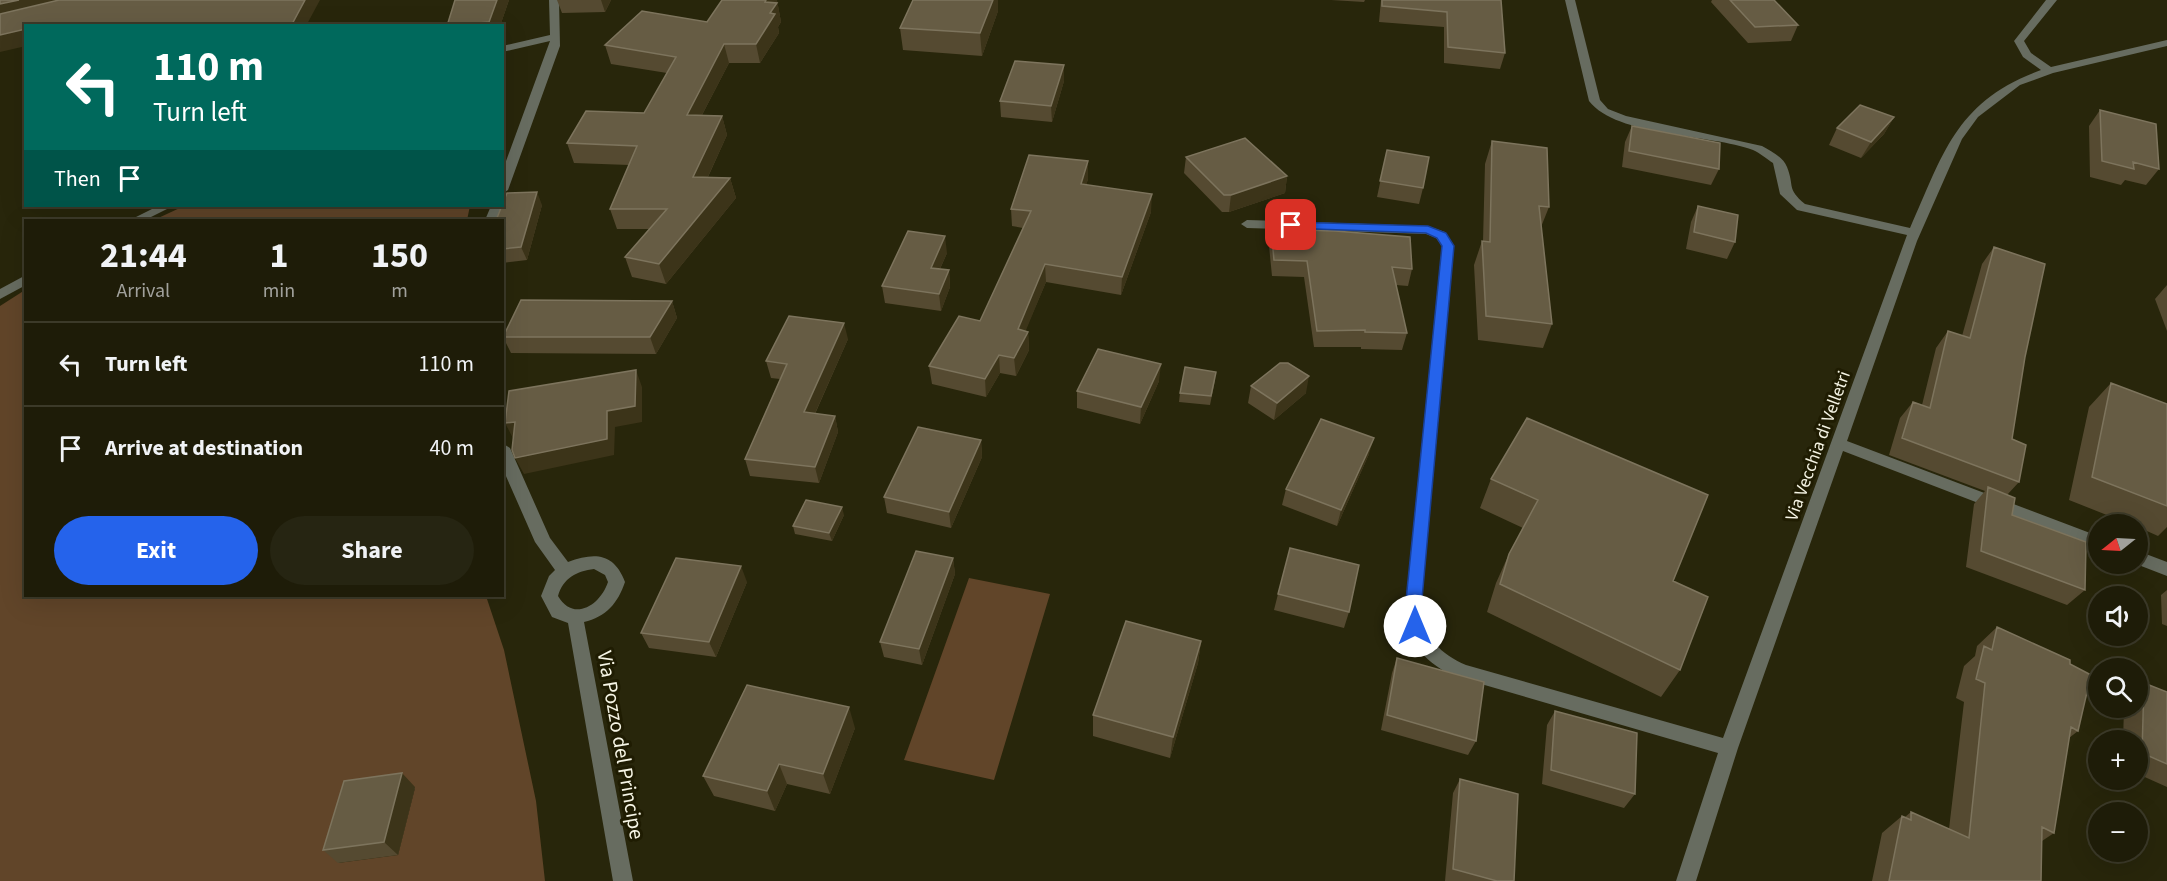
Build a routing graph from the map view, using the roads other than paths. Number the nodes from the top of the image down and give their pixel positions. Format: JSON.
{"nodes":[{"id":1,"x":554,"y":0,"type":"edge"},
{"id":2,"x":1570,"y":0,"type":"edge"},
{"id":3,"x":2052,"y":0,"type":"edge"},
{"id":4,"x":556,"y":37,"type":"junction"},
{"id":5,"x":2167,"y":43,"type":"edge"},
{"id":6,"x":504,"y":49,"type":"edge"},
{"id":7,"x":2049,"y":71,"type":"junction"},
{"id":8,"x":504,"y":185,"type":"edge"},
{"id":9,"x":165,"y":207,"type":"edge"},
{"id":10,"x":138,"y":219,"type":"edge"},
{"id":11,"x":1247,"y":224,"type":"dead end"},
{"id":12,"x":1915,"y":233,"type":"junction"},
{"id":13,"x":24,"y":280,"type":"edge"},
{"id":14,"x":0,"y":295,"type":"edge"},
{"id":15,"x":1840,"y":444,"type":"junction"},
{"id":16,"x":504,"y":453,"type":"edge"},
{"id":17,"x":2088,"y":539,"type":"edge"},
{"id":18,"x":2148,"y":562,"type":"edge"},
{"id":19,"x":2167,"y":569,"type":"edge"},
{"id":20,"x":566,"y":571,"type":"junction"},
{"id":21,"x":575,"y":616,"type":"junction"},
{"id":22,"x":1729,"y":748,"type":"junction"},
{"id":23,"x":623,"y":881,"type":"edge"},
{"id":24,"x":1686,"y":881,"type":"edge"}],
"edges":[{"from":1,"to":4,"type":"street"},
{"from":2,"to":12,"type":"street"},
{"from":3,"to":7,"type":"street"},
{"from":4,"to":6,"type":"street"},
{"from":4,"to":8,"type":"street"},
{"from":5,"to":7,"type":"street","name":"Via Vecchia di Velletri"},
{"from":7,"to":12,"type":"street","name":"Via Vecchia di Velletri"},
{"from":9,"to":10,"type":"street"},
{"from":11,"to":22,"type":"street"},
{"from":12,"to":15,"type":"street","name":"Via Vecchia di Velletri"},
{"from":13,"to":14,"type":"street"},
{"from":15,"to":17,"type":"street"},
{"from":15,"to":22,"type":"street","name":"Via Vecchia di Velletri"},
{"from":16,"to":20,"type":"street"},
{"from":18,"to":19,"type":"street"},
{"from":20,"to":21,"type":"street"},
{"from":20,"to":21,"type":"street"},
{"from":21,"to":23,"type":"street","name":"Via Pozzo del Principe"},
{"from":22,"to":24,"type":"street","name":"Via Vecchia di Velletri"}]}
